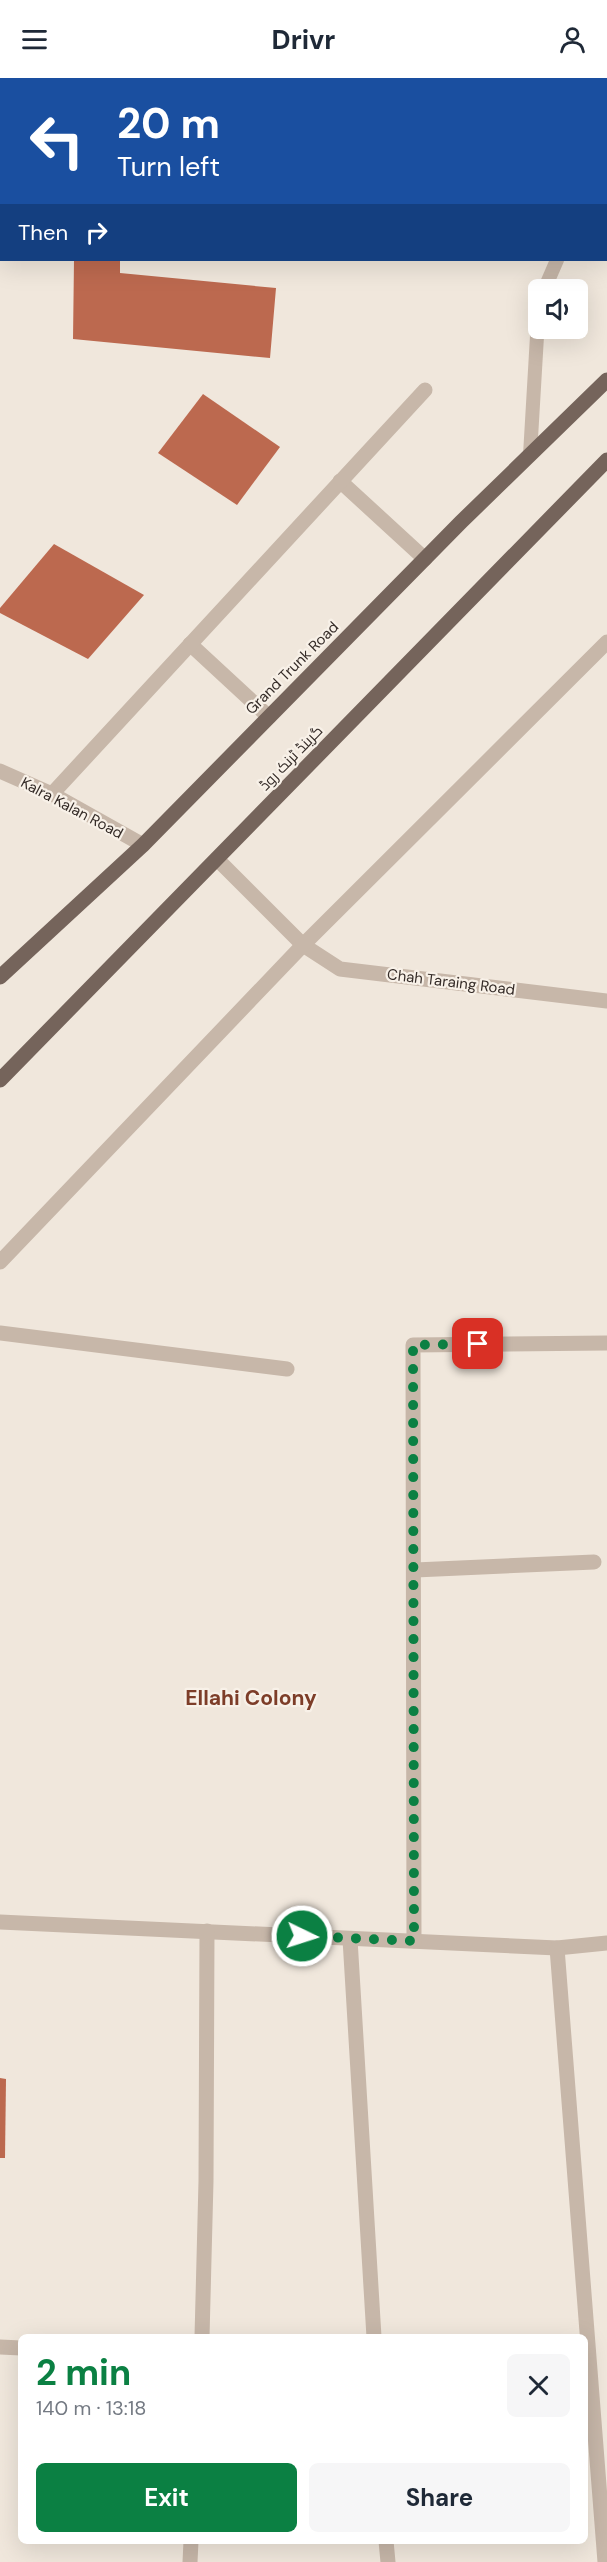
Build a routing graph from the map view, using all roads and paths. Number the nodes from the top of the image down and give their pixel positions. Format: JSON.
{"nodes":[{"id":1,"x":557,"y":261,"type":"edge"},
{"id":2,"x":549,"y":279,"type":"edge"},
{"id":3,"x":537,"y":339,"type":"edge"},
{"id":4,"x":607,"y":380,"type":"edge"},
{"id":5,"x":425,"y":390,"type":"dead end"},
{"id":6,"x":530,"y":455,"type":"junction"},
{"id":7,"x":607,"y":460,"type":"edge"},
{"id":8,"x":340,"y":481,"type":"junction"},
{"id":9,"x":424,"y":559,"type":"junction"},
{"id":10,"x":607,"y":642,"type":"edge"},
{"id":11,"x":190,"y":644,"type":"junction"},
{"id":12,"x":269,"y":717,"type":"junction"},
{"id":13,"x":0,"y":771,"type":"edge"},
{"id":14,"x":52,"y":794,"type":"junction"},
{"id":15,"x":143,"y":846,"type":"junction"},
{"id":16,"x":217,"y":859,"type":"junction"},
{"id":17,"x":303,"y":945,"type":"junction"},
{"id":18,"x":0,"y":977,"type":"edge"},
{"id":19,"x":607,"y":1000,"type":"edge"},
{"id":20,"x":0,"y":1080,"type":"edge"},
{"id":21,"x":0,"y":1262,"type":"edge"},
{"id":22,"x":0,"y":1334,"type":"edge"},
{"id":23,"x":607,"y":1343,"type":"edge"},
{"id":24,"x":287,"y":1369,"type":"dead end"},
{"id":25,"x":594,"y":1562,"type":"dead end"},
{"id":26,"x":415,"y":1570,"type":"junction"},
{"id":27,"x":0,"y":1922,"type":"edge"},
{"id":28,"x":207,"y":1931,"type":"junction"},
{"id":29,"x":350,"y":1939,"type":"junction"},
{"id":30,"x":414,"y":1941,"type":"junction"},
{"id":31,"x":607,"y":1943,"type":"edge"},
{"id":32,"x":557,"y":1948,"type":"junction"},
{"id":33,"x":202,"y":2334,"type":"edge"},
{"id":34,"x":374,"y":2334,"type":"edge"},
{"id":35,"x":587,"y":2334,"type":"edge"},
{"id":36,"x":588,"y":2345,"type":"edge"},
{"id":37,"x":0,"y":2347,"type":"edge"},
{"id":38,"x":18,"y":2348,"type":"edge"},
{"id":39,"x":191,"y":2544,"type":"edge"},
{"id":40,"x":386,"y":2544,"type":"edge"},
{"id":41,"x":189,"y":2562,"type":"edge"},
{"id":42,"x":388,"y":2562,"type":"edge"},
{"id":43,"x":605,"y":2562,"type":"edge"}],
"edges":[{"from":1,"to":2,"type":"lane"},
{"from":3,"to":6,"type":"lane"},
{"from":4,"to":6,"type":"main road","name":"Grand Trunk Road"},
{"from":5,"to":8,"type":"street"},
{"from":6,"to":9,"type":"main road","name":"Grand Trunk Road"},
{"from":7,"to":16,"type":"main road","name":"گرینڈ ٹرنک روڈ"},
{"from":8,"to":9,"type":"street"},
{"from":8,"to":11,"type":"street"},
{"from":9,"to":12,"type":"main road","name":"Grand Trunk Road"},
{"from":10,"to":17,"type":"street"},
{"from":11,"to":12,"type":"street"},
{"from":11,"to":14,"type":"street"},
{"from":12,"to":15,"type":"main road","name":"Grand Trunk Road"},
{"from":13,"to":14,"type":"street","name":"Kalra Kalan Road"},
{"from":14,"to":15,"type":"street","name":"Kalra Kalan Road"},
{"from":15,"to":18,"type":"main road","name":"Grand Trunk Road"},
{"from":16,"to":17,"type":"street","name":"Chah Taraing Road"},
{"from":16,"to":20,"type":"main road","name":"گرینڈ ٹرنک روڈ"},
{"from":17,"to":19,"type":"street","name":"Chah Taraing Road"},
{"from":17,"to":21,"type":"street"},
{"from":22,"to":24,"type":"street"},
{"from":23,"to":26,"type":"street"},
{"from":25,"to":26,"type":"street"},
{"from":26,"to":30,"type":"street"},
{"from":27,"to":28,"type":"street"},
{"from":28,"to":29,"type":"street"},
{"from":28,"to":33,"type":"street"},
{"from":29,"to":30,"type":"street"},
{"from":29,"to":34,"type":"street"},
{"from":30,"to":32,"type":"street"},
{"from":31,"to":32,"type":"street"},
{"from":32,"to":35,"type":"street"},
{"from":36,"to":43,"type":"street"},
{"from":37,"to":38,"type":"street"},
{"from":39,"to":41,"type":"street"},
{"from":40,"to":42,"type":"street"}]}
